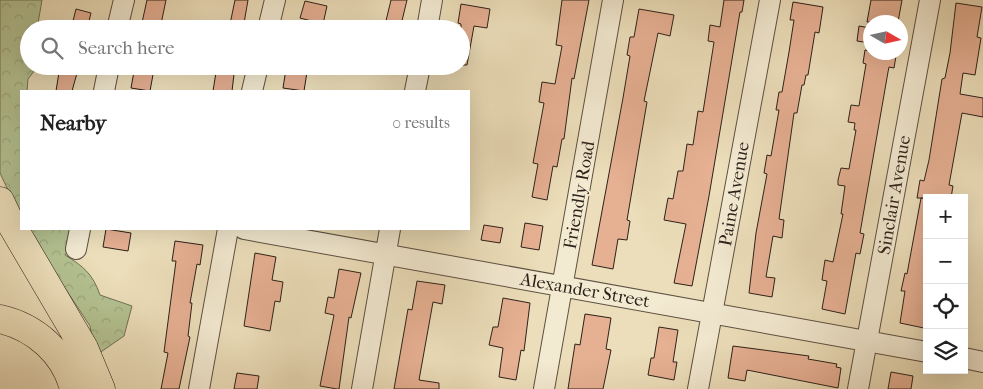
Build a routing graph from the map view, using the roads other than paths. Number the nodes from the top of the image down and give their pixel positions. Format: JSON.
{"nodes":[{"id":1,"x":124,"y":0,"type":"edge"},
{"id":2,"x":275,"y":0,"type":"edge"},
{"id":3,"x":432,"y":0,"type":"edge"},
{"id":4,"x":613,"y":0,"type":"edge"},
{"id":5,"x":770,"y":0,"type":"edge"},
{"id":6,"x":930,"y":0,"type":"edge"},
{"id":7,"x":119,"y":20,"type":"edge"},
{"id":8,"x":270,"y":20,"type":"edge"},
{"id":9,"x":429,"y":20,"type":"edge"},
{"id":10,"x":107,"y":75,"type":"edge"},
{"id":11,"x":256,"y":75,"type":"edge"},
{"id":12,"x":418,"y":75,"type":"edge"},
{"id":13,"x":104,"y":90,"type":"edge"},
{"id":14,"x":252,"y":90,"type":"edge"},
{"id":15,"x":415,"y":90,"type":"edge"},
{"id":16,"x":5,"y":211,"type":"edge"},
{"id":17,"x":80,"y":230,"type":"edge"},
{"id":18,"x":228,"y":230,"type":"edge"},
{"id":19,"x":250,"y":230,"type":"edge"},
{"id":20,"x":390,"y":230,"type":"edge"},
{"id":21,"x":76,"y":249,"type":"dead end"},
{"id":22,"x":385,"y":254,"type":"junction"},
{"id":23,"x":563,"y":286,"type":"junction"},
{"id":24,"x":712,"y":313,"type":"junction"},
{"id":25,"x":0,"y":319,"type":"edge"},
{"id":26,"x":867,"y":341,"type":"junction"},
{"id":27,"x":923,"y":351,"type":"edge"},
{"id":28,"x":968,"y":359,"type":"edge"},
{"id":29,"x":983,"y":362,"type":"edge"},
{"id":30,"x":74,"y":389,"type":"edge"},
{"id":31,"x":101,"y":389,"type":"edge"},
{"id":32,"x":117,"y":389,"type":"edge"},
{"id":33,"x":199,"y":389,"type":"edge"},
{"id":34,"x":362,"y":389,"type":"edge"},
{"id":35,"x":544,"y":389,"type":"edge"},
{"id":36,"x":698,"y":389,"type":"edge"},
{"id":37,"x":858,"y":389,"type":"edge"}],
"edges":[{"from":1,"to":7,"type":"street"},
{"from":2,"to":8,"type":"street"},
{"from":3,"to":9,"type":"street"},
{"from":4,"to":23,"type":"street","name":"Friendly Road"},
{"from":5,"to":24,"type":"street","name":"Paine Avenue"},
{"from":6,"to":26,"type":"street","name":"Sinclair Avenue"},
{"from":10,"to":13,"type":"street"},
{"from":11,"to":14,"type":"street"},
{"from":12,"to":15,"type":"street"},
{"from":16,"to":31,"type":"highway"},
{"from":16,"to":32,"type":"highway"},
{"from":17,"to":21,"type":"street"},
{"from":18,"to":33,"type":"street"},
{"from":19,"to":22,"type":"street","name":"Alexander Street"},
{"from":20,"to":22,"type":"street"},
{"from":22,"to":23,"type":"street","name":"Alexander Street"},
{"from":22,"to":34,"type":"street"},
{"from":23,"to":24,"type":"street","name":"Alexander Street"},
{"from":23,"to":35,"type":"street","name":"Friendly Road"},
{"from":24,"to":26,"type":"street","name":"Alexander Street"},
{"from":24,"to":36,"type":"street","name":"Paine Avenue"},
{"from":25,"to":30,"type":"highway"},
{"from":26,"to":27,"type":"street","name":"Alexander Street"},
{"from":26,"to":37,"type":"street","name":"Sinclair Avenue"},
{"from":28,"to":29,"type":"street"}]}
